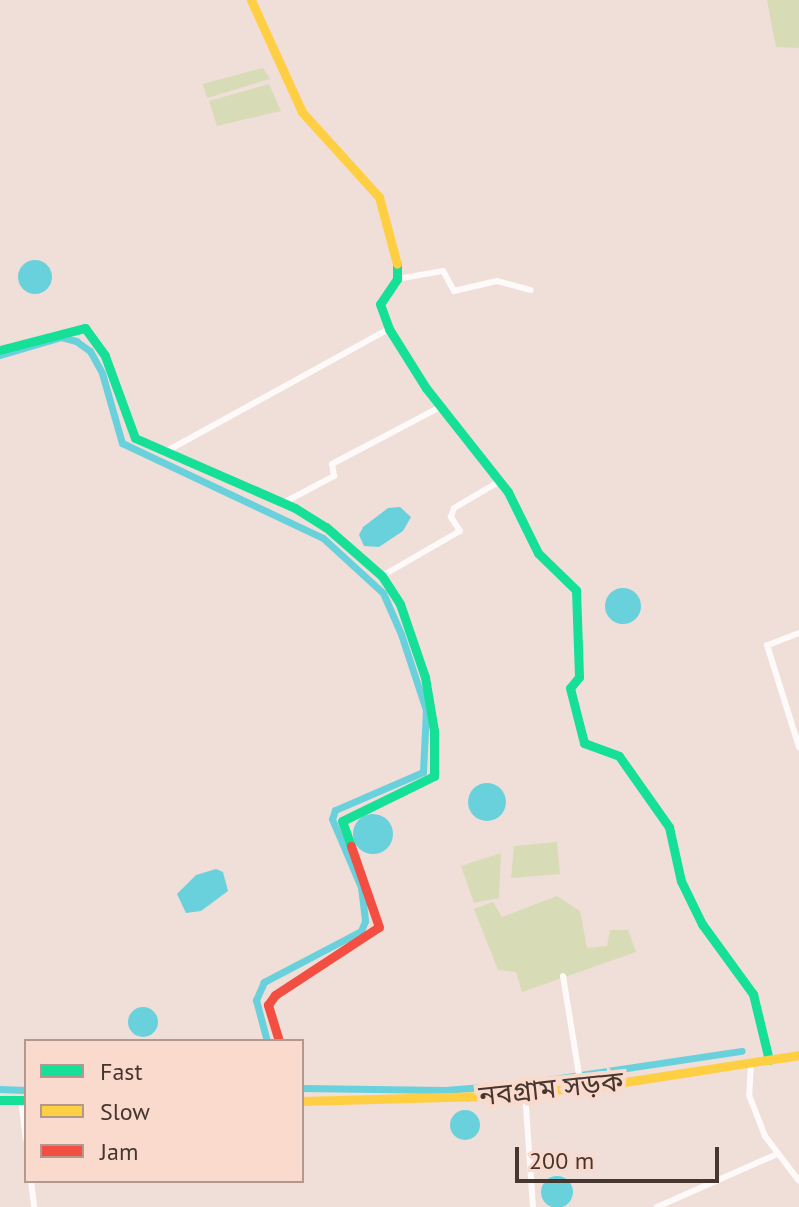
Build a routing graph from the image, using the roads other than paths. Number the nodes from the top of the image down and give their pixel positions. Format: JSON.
{"nodes":[{"id":1,"x":251,"y":0,"type":"edge"},
{"id":2,"x":397,"y":279,"type":"junction"},
{"id":3,"x":531,"y":290,"type":"dead end"},
{"id":4,"x":389,"y":329,"type":"junction"},
{"id":5,"x":0,"y":350,"type":"edge"},
{"id":6,"x":440,"y":407,"type":"junction"},
{"id":7,"x":165,"y":452,"type":"junction"},
{"id":8,"x":500,"y":481,"type":"junction"},
{"id":9,"x":283,"y":503,"type":"junction"},
{"id":10,"x":382,"y":576,"type":"junction"},
{"id":11,"x":799,"y":633,"type":"edge"},
{"id":12,"x":799,"y":747,"type":"edge"},
{"id":13,"x":563,"y":976,"type":"dead end"},
{"id":14,"x":278,"y":1039,"type":"edge"},
{"id":15,"x":799,"y":1055,"type":"edge"},
{"id":16,"x":769,"y":1060,"type":"junction"},
{"id":17,"x":751,"y":1062,"type":"junction"},
{"id":18,"x":581,"y":1084,"type":"junction"},
{"id":19,"x":525,"y":1093,"type":"junction"},
{"id":20,"x":0,"y":1100,"type":"edge"},
{"id":21,"x":24,"y":1100,"type":"edge"},
{"id":22,"x":304,"y":1101,"type":"edge"},
{"id":23,"x":777,"y":1154,"type":"junction"},
{"id":24,"x":799,"y":1181,"type":"edge"},
{"id":25,"x":31,"y":1183,"type":"edge"},
{"id":26,"x":34,"y":1207,"type":"edge"},
{"id":27,"x":533,"y":1207,"type":"edge"},
{"id":28,"x":657,"y":1207,"type":"edge"}],
"edges":[{"from":1,"to":2,"type":"street"},
{"from":2,"to":3,"type":"street"},
{"from":2,"to":4,"type":"street"},
{"from":4,"to":6,"type":"street"},
{"from":4,"to":7,"type":"street"},
{"from":5,"to":7,"type":"street"},
{"from":6,"to":8,"type":"street"},
{"from":6,"to":9,"type":"street"},
{"from":7,"to":9,"type":"street"},
{"from":8,"to":10,"type":"street"},
{"from":8,"to":16,"type":"street"},
{"from":9,"to":10,"type":"street"},
{"from":10,"to":14,"type":"street"},
{"from":11,"to":12,"type":"street"},
{"from":13,"to":18,"type":"street"},
{"from":15,"to":16,"type":"street","name":"নবগ্রাম সড়ক"},
{"from":16,"to":17,"type":"street","name":"নবগ্রাম সড়ক"},
{"from":17,"to":18,"type":"street","name":"নবগ্রাম সড়ক"},
{"from":17,"to":23,"type":"street"},
{"from":18,"to":19,"type":"street","name":"নবগ্রাম সড়ক"},
{"from":19,"to":22,"type":"street","name":"নবগ্রাম সড়ক"},
{"from":19,"to":27,"type":"street"},
{"from":20,"to":21,"type":"street"},
{"from":23,"to":24,"type":"street"},
{"from":23,"to":28,"type":"street"},
{"from":25,"to":26,"type":"street"}]}
